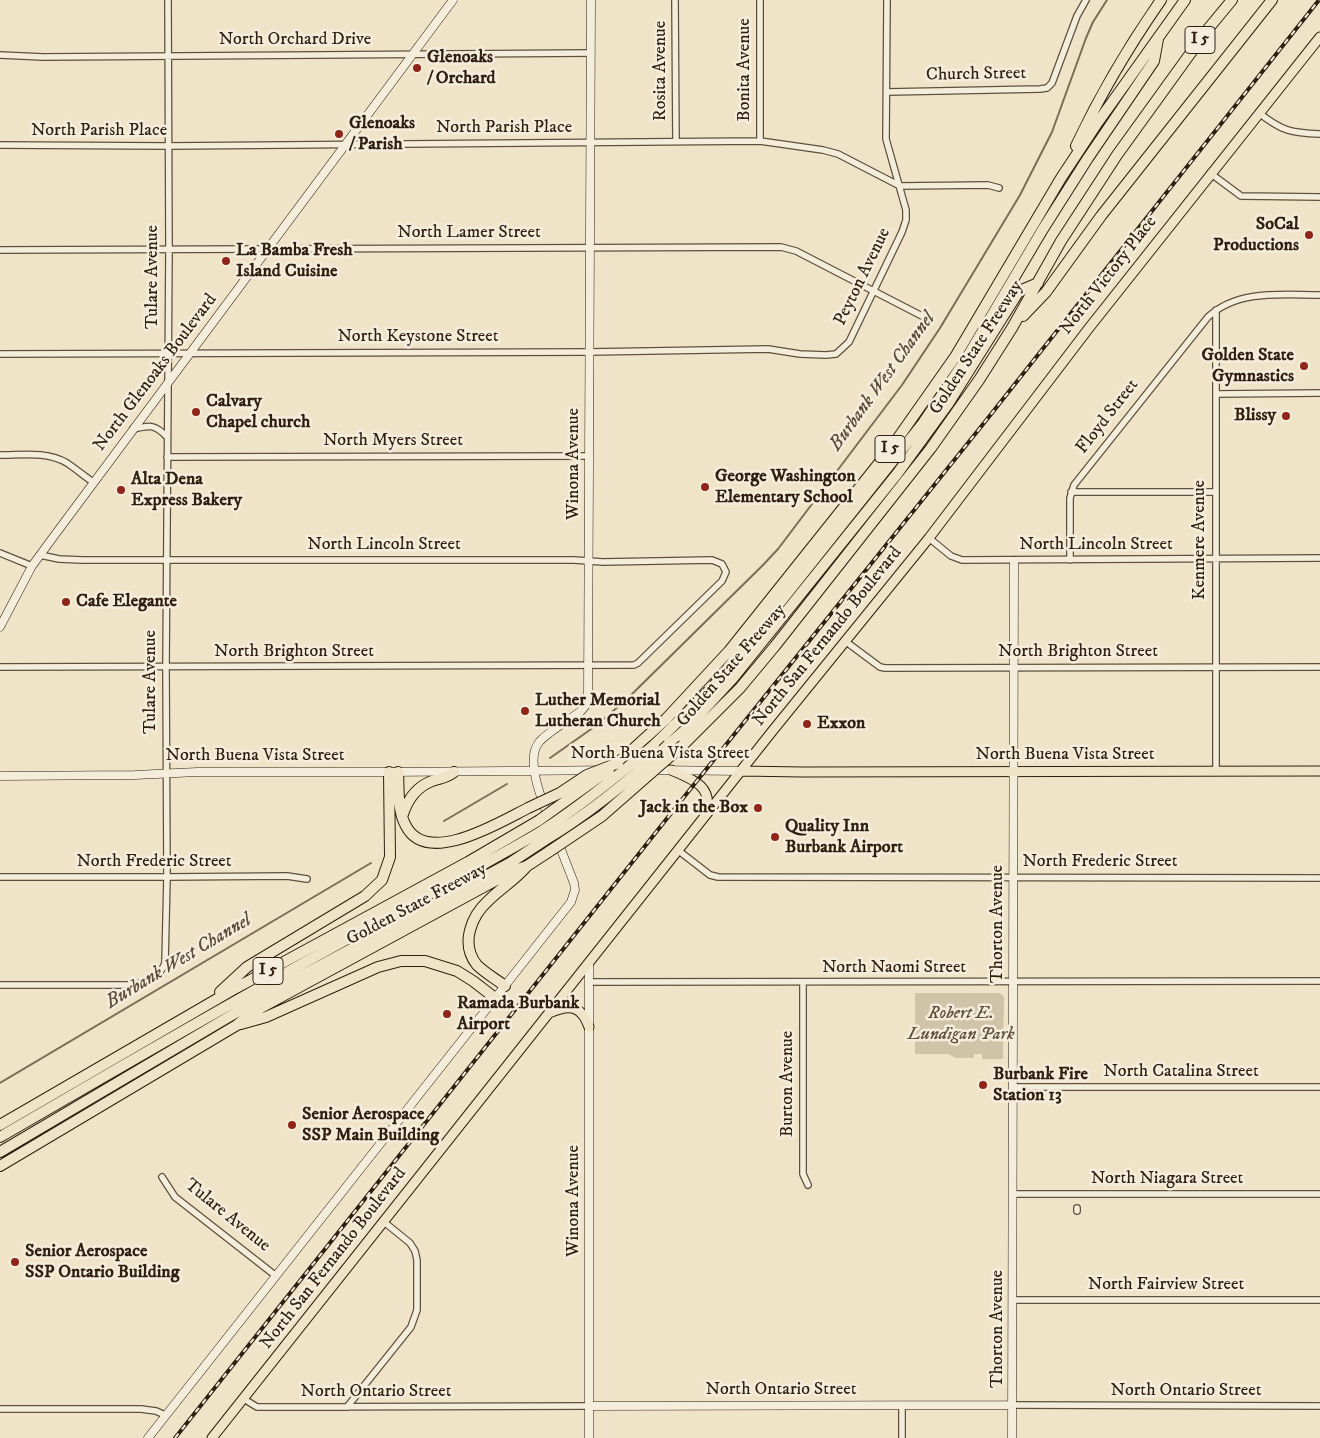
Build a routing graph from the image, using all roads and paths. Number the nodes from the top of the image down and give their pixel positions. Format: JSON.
{"nodes":[{"id":1,"x":168,"y":0,"type":"edge"},
{"id":2,"x":453,"y":0,"type":"edge"},
{"id":3,"x":591,"y":0,"type":"edge"},
{"id":4,"x":676,"y":0,"type":"edge"},
{"id":5,"x":760,"y":0,"type":"edge"},
{"id":6,"x":887,"y":0,"type":"edge"},
{"id":7,"x":1086,"y":0,"type":"edge"},
{"id":8,"x":1161,"y":0,"type":"edge"},
{"id":9,"x":1185,"y":0,"type":"edge"},
{"id":10,"x":1232,"y":0,"type":"edge"},
{"id":11,"x":1272,"y":0,"type":"edge"},
{"id":12,"x":1159,"y":36,"type":"junction"},
{"id":13,"x":1320,"y":36,"type":"edge"},
{"id":14,"x":590,"y":53,"type":"junction"},
{"id":15,"x":412,"y":54,"type":"junction"},
{"id":16,"x":0,"y":55,"type":"edge"},
{"id":17,"x":168,"y":55,"type":"junction"},
{"id":18,"x":887,"y":92,"type":"junction"},
{"id":19,"x":1259,"y":113,"type":"junction"},
{"id":20,"x":1320,"y":134,"type":"edge"},
{"id":21,"x":676,"y":141,"type":"junction"},
{"id":22,"x":760,"y":141,"type":"junction"},
{"id":23,"x":590,"y":143,"type":"junction"},
{"id":24,"x":346,"y":144,"type":"junction"},
{"id":25,"x":0,"y":146,"type":"edge"},
{"id":26,"x":168,"y":146,"type":"junction"},
{"id":27,"x":1210,"y":173,"type":"junction"},
{"id":28,"x":1061,"y":178,"type":"junction"},
{"id":29,"x":900,"y":186,"type":"junction"},
{"id":30,"x":999,"y":188,"type":"dead end"},
{"id":31,"x":1320,"y":197,"type":"edge"},
{"id":32,"x":268,"y":248,"type":"junction"},
{"id":33,"x":589,"y":248,"type":"junction"},
{"id":34,"x":169,"y":249,"type":"junction"},
{"id":35,"x":0,"y":250,"type":"edge"},
{"id":36,"x":1038,"y":283,"type":"junction"},
{"id":37,"x":873,"y":291,"type":"junction"},
{"id":38,"x":1320,"y":295,"type":"edge"},
{"id":39,"x":1216,"y":310,"type":"junction"},
{"id":40,"x":922,"y":316,"type":"dead end"},
{"id":41,"x":1012,"y":328,"type":"junction"},
{"id":42,"x":190,"y":352,"type":"junction"},
{"id":43,"x":589,"y":352,"type":"junction"},
{"id":44,"x":0,"y":354,"type":"edge"},
{"id":45,"x":168,"y":354,"type":"junction"},
{"id":46,"x":836,"y":354,"type":"joint"},
{"id":47,"x":168,"y":382,"type":"junction"},
{"id":48,"x":1320,"y":393,"type":"edge"},
{"id":49,"x":1216,"y":394,"type":"junction"},
{"id":50,"x":133,"y":429,"type":"junction"},
{"id":51,"x":167,"y":437,"type":"junction"},
{"id":52,"x":0,"y":455,"type":"edge"},
{"id":53,"x":589,"y":456,"type":"junction"},
{"id":54,"x":167,"y":457,"type":"junction"},
{"id":55,"x":93,"y":482,"type":"junction"},
{"id":56,"x":1071,"y":492,"type":"junction"},
{"id":57,"x":1216,"y":492,"type":"junction"},
{"id":58,"x":928,"y":538,"type":"junction"},
{"id":59,"x":0,"y":553,"type":"edge"},
{"id":60,"x":40,"y":555,"type":"junction"},
{"id":61,"x":1320,"y":558,"type":"edge"},
{"id":62,"x":166,"y":560,"type":"junction"},
{"id":63,"x":588,"y":560,"type":"junction"},
{"id":64,"x":1070,"y":560,"type":"junction"},
{"id":65,"x":1216,"y":560,"type":"junction"},
{"id":66,"x":1014,"y":561,"type":"junction"},
{"id":67,"x":32,"y":566,"type":"junction"},
{"id":68,"x":726,"y":569,"type":"joint"},
{"id":69,"x":0,"y":627,"type":"edge"},
{"id":70,"x":845,"y":641,"type":"junction"},
{"id":71,"x":588,"y":666,"type":"junction"},
{"id":72,"x":0,"y":667,"type":"edge"},
{"id":73,"x":166,"y":667,"type":"junction"},
{"id":74,"x":1014,"y":667,"type":"junction"},
{"id":75,"x":1320,"y":667,"type":"edge"},
{"id":76,"x":1215,"y":668,"type":"junction"},
{"id":77,"x":618,"y":763,"type":"junction"},
{"id":78,"x":535,"y":770,"type":"junction"},
{"id":79,"x":671,"y":770,"type":"junction"},
{"id":80,"x":742,"y":771,"type":"junction"},
{"id":81,"x":1216,"y":771,"type":"junction"},
{"id":82,"x":1320,"y":771,"type":"edge"},
{"id":83,"x":166,"y":772,"type":"junction"},
{"id":84,"x":393,"y":772,"type":"junction"},
{"id":85,"x":454,"y":772,"type":"junction"},
{"id":86,"x":1013,"y":772,"type":"junction"},
{"id":87,"x":0,"y":776,"type":"edge"},
{"id":88,"x":402,"y":818,"type":"junction"},
{"id":89,"x":705,"y":818,"type":"junction"},
{"id":90,"x":542,"y":831,"type":"junction"},
{"id":91,"x":679,"y":850,"type":"junction"},
{"id":92,"x":526,"y":866,"type":"junction"},
{"id":93,"x":1013,"y":876,"type":"junction"},
{"id":94,"x":0,"y":877,"type":"edge"},
{"id":95,"x":167,"y":877,"type":"junction"},
{"id":96,"x":307,"y":878,"type":"dead end"},
{"id":97,"x":1320,"y":878,"type":"edge"},
{"id":98,"x":574,"y":897,"type":"joint"},
{"id":99,"x":588,"y":964,"type":"junction"},
{"id":100,"x":1320,"y":981,"type":"edge"},
{"id":101,"x":589,"y":982,"type":"junction"},
{"id":102,"x":1013,"y":982,"type":"junction"},
{"id":103,"x":803,"y":983,"type":"junction"},
{"id":104,"x":0,"y":985,"type":"edge"},
{"id":105,"x":505,"y":986,"type":"junction"},
{"id":106,"x":495,"y":998,"type":"junction"},
{"id":107,"x":205,"y":1006,"type":"junction"},
{"id":108,"x":549,"y":1013,"type":"junction"},
{"id":109,"x":237,"y":1025,"type":"junction"},
{"id":110,"x":589,"y":1027,"type":"junction"},
{"id":111,"x":1013,"y":1088,"type":"junction"},
{"id":112,"x":1320,"y":1088,"type":"edge"},
{"id":113,"x":0,"y":1125,"type":"edge"},
{"id":114,"x":0,"y":1137,"type":"edge"},
{"id":115,"x":0,"y":1152,"type":"edge"},
{"id":116,"x":0,"y":1166,"type":"edge"},
{"id":117,"x":162,"y":1177,"type":"dead end"},
{"id":118,"x":808,"y":1185,"type":"dead end"},
{"id":119,"x":1013,"y":1194,"type":"junction"},
{"id":120,"x":1320,"y":1194,"type":"edge"},
{"id":121,"x":384,"y":1222,"type":"junction"},
{"id":122,"x":276,"y":1276,"type":"junction"},
{"id":123,"x":1013,"y":1300,"type":"junction"},
{"id":124,"x":1320,"y":1300,"type":"edge"},
{"id":125,"x":244,"y":1399,"type":"junction"},
{"id":126,"x":902,"y":1405,"type":"junction"},
{"id":127,"x":1012,"y":1405,"type":"junction"},
{"id":128,"x":588,"y":1406,"type":"junction"},
{"id":129,"x":1320,"y":1406,"type":"edge"},
{"id":130,"x":347,"y":1407,"type":"junction"},
{"id":131,"x":0,"y":1409,"type":"edge"},
{"id":132,"x":166,"y":1415,"type":"junction"},
{"id":133,"x":148,"y":1438,"type":"edge"},
{"id":134,"x":212,"y":1438,"type":"edge"},
{"id":135,"x":588,"y":1438,"type":"edge"},
{"id":136,"x":902,"y":1438,"type":"edge"},
{"id":137,"x":1012,"y":1438,"type":"edge"}],
"edges":[{"from":1,"to":17,"type":"street","name":"Tulare Avenue"},
{"from":2,"to":15,"type":"street","name":"North Glenoaks Boulevard"},
{"from":3,"to":14,"type":"street","name":"Winona Avenue"},
{"from":4,"to":21,"type":"street","name":"Rosita Avenue"},
{"from":5,"to":22,"type":"street","name":"Bonita Avenue"},
{"from":6,"to":18,"type":"street","name":"Peyton Avenue"},
{"from":7,"to":18,"type":"street","name":"Church Street"},
{"from":8,"to":28,"type":"highway"},
{"from":9,"to":12,"type":"highway","name":"Golden State Freeway","number":"I 5"},
{"from":10,"to":36,"type":"highway","name":"Golden State Freeway","number":"I 5"},
{"from":11,"to":41,"type":"highway"},
{"from":12,"to":28,"type":"highway","name":"Golden State Freeway","number":"I 5"},
{"from":12,"to":90,"type":"highway","bridge":true},
{"from":13,"to":19,"type":"main road","name":"North Victory Place"},
{"from":14,"to":15,"type":"street","name":"North Orchard Drive"},
{"from":14,"to":23,"type":"street","name":"Winona Avenue"},
{"from":15,"to":17,"type":"street","name":"North Orchard Drive"},
{"from":15,"to":24,"type":"street","name":"North Glenoaks Boulevard"},
{"from":16,"to":17,"type":"street","name":"North Orchard Drive"},
{"from":17,"to":26,"type":"street","name":"Tulare Avenue"},
{"from":18,"to":29,"type":"street","name":"Peyton Avenue"},
{"from":19,"to":20,"type":"street"},
{"from":19,"to":27,"type":"main road","name":"North Victory Place"},
{"from":21,"to":22,"type":"street","name":"North Parish Place"},
{"from":21,"to":23,"type":"street","name":"North Parish Place"},
{"from":22,"to":29,"type":"street","name":"North Parish Place"},
{"from":23,"to":24,"type":"street","name":"North Parish Place"},
{"from":23,"to":33,"type":"street","name":"Winona Avenue"},
{"from":24,"to":26,"type":"street","name":"North Parish Place"},
{"from":24,"to":32,"type":"street","name":"North Glenoaks Boulevard"},
{"from":25,"to":26,"type":"street","name":"North Parish Place"},
{"from":26,"to":34,"type":"street","name":"Tulare Avenue"},
{"from":27,"to":31,"type":"street"},
{"from":27,"to":58,"type":"main road","name":"North Victory Place"},
{"from":28,"to":77,"type":"highway","name":"Golden State Freeway","number":"I 5"},
{"from":29,"to":30,"type":"street","name":"North Parish Place"},
{"from":29,"to":37,"type":"street","name":"Peyton Avenue"},
{"from":32,"to":33,"type":"street","name":"North Lamer Street"},
{"from":32,"to":34,"type":"street","name":"North Lamer Street"},
{"from":32,"to":42,"type":"street","name":"North Glenoaks Boulevard"},
{"from":33,"to":37,"type":"street","name":"North Lamer Street"},
{"from":33,"to":43,"type":"street","name":"Winona Avenue"},
{"from":34,"to":35,"type":"street","name":"North Lamer Street"},
{"from":34,"to":45,"type":"street","name":"Tulare Avenue"},
{"from":36,"to":41,"type":"highway","name":"Golden State Freeway","number":"I 5"},
{"from":36,"to":90,"type":"highway","bridge":true},
{"from":37,"to":40,"type":"street","name":"North Lamer Street"},
{"from":37,"to":46,"type":"street","name":"Peyton Avenue"},
{"from":38,"to":39,"type":"street"},
{"from":39,"to":49,"type":"street","name":"Kenmere Avenue"},
{"from":39,"to":56,"type":"street","name":"Floyd Street"},
{"from":41,"to":92,"type":"highway","name":"Golden State Freeway","number":"I 5","bridge":true},
{"from":42,"to":43,"type":"street","name":"North Keystone Street"},
{"from":42,"to":45,"type":"street","name":"North Keystone Street"},
{"from":42,"to":47,"type":"street","name":"North Glenoaks Boulevard"},
{"from":43,"to":46,"type":"street","name":"North Keystone Street"},
{"from":43,"to":53,"type":"street","name":"Winona Avenue"},
{"from":44,"to":45,"type":"street","name":"North Keystone Street"},
{"from":45,"to":47,"type":"street","name":"Tulare Avenue"},
{"from":47,"to":50,"type":"street","name":"North Glenoaks Boulevard"},
{"from":47,"to":51,"type":"street","name":"Tulare Avenue"},
{"from":48,"to":49,"type":"street"},
{"from":49,"to":57,"type":"street","name":"Kenmere Avenue"},
{"from":50,"to":51,"type":"street"},
{"from":50,"to":55,"type":"street","name":"North Glenoaks Boulevard"},
{"from":51,"to":54,"type":"street","name":"Tulare Avenue"},
{"from":52,"to":55,"type":"street"},
{"from":53,"to":54,"type":"street","name":"North Myers Street"},
{"from":53,"to":63,"type":"street","name":"Winona Avenue"},
{"from":54,"to":62,"type":"street","name":"Tulare Avenue"},
{"from":55,"to":60,"type":"street","name":"North Glenoaks Boulevard"},
{"from":56,"to":57,"type":"street"},
{"from":56,"to":64,"type":"street"},
{"from":57,"to":65,"type":"street","name":"Kenmere Avenue"},
{"from":58,"to":66,"type":"street","name":"North Lincoln Street"},
{"from":58,"to":70,"type":"main road","name":"North San Fernando Boulevard"},
{"from":59,"to":67,"type":"street"},
{"from":60,"to":62,"type":"street","name":"North Lincoln Street"},
{"from":60,"to":67,"type":"street","name":"North Glenoaks Boulevard"},
{"from":61,"to":65,"type":"street","name":"North Lincoln Street"},
{"from":62,"to":63,"type":"street","name":"North Lincoln Street"},
{"from":62,"to":73,"type":"street","name":"Tulare Avenue"},
{"from":63,"to":68,"type":"street","name":"North Lincoln Street"},
{"from":63,"to":71,"type":"street","name":"Winona Avenue"},
{"from":64,"to":65,"type":"street","name":"North Lincoln Street"},
{"from":64,"to":66,"type":"street","name":"North Lincoln Street"},
{"from":65,"to":76,"type":"street","name":"Kenmere Avenue"},
{"from":66,"to":74,"type":"street","name":"Thorton Avenue"},
{"from":67,"to":69,"type":"street","name":"North Glenoaks Boulevard"},
{"from":68,"to":71,"type":"street","name":"North Brighton Street"},
{"from":70,"to":74,"type":"street","name":"North Brighton Street"},
{"from":70,"to":80,"type":"main road","name":"North San Fernando Boulevard"},
{"from":71,"to":73,"type":"street","name":"North Brighton Street"},
{"from":71,"to":78,"type":"street","name":"Winona Avenue"},
{"from":72,"to":73,"type":"street","name":"North Brighton Street"},
{"from":73,"to":83,"type":"street","name":"Tulare Avenue"},
{"from":74,"to":76,"type":"street","name":"North Brighton Street"},
{"from":74,"to":86,"type":"street","name":"Thorton Avenue"},
{"from":75,"to":76,"type":"street","name":"North Brighton Street"},
{"from":76,"to":81,"type":"street","name":"Kenmere Avenue"},
{"from":77,"to":88,"type":"highway","bridge":true},
{"from":77,"to":90,"type":"highway","name":"Golden State Freeway","number":"I 5","bridge":true},
{"from":78,"to":79,"type":"street","name":"North Buena Vista Street"},
{"from":78,"to":85,"type":"street","name":"North Buena Vista Street"},
{"from":78,"to":98,"type":"street","name":"Winona Avenue"},
{"from":79,"to":80,"type":"street","name":"North Buena Vista Street"},
{"from":79,"to":89,"type":"main road"},
{"from":80,"to":86,"type":"main road","name":"North Buena Vista Street"},
{"from":80,"to":89,"type":"main road","name":"North San Fernando Boulevard"},
{"from":81,"to":82,"type":"main road","name":"North Buena Vista Street"},
{"from":81,"to":86,"type":"main road","name":"North Buena Vista Street"},
{"from":83,"to":84,"type":"street","name":"North Buena Vista Street"},
{"from":83,"to":87,"type":"street","name":"North Buena Vista Street"},
{"from":83,"to":95,"type":"street","name":"Tulare Avenue"},
{"from":84,"to":85,"type":"street","name":"North Buena Vista Street"},
{"from":84,"to":88,"type":"highway"},
{"from":84,"to":107,"type":"highway"},
{"from":85,"to":88,"type":"highway"},
{"from":86,"to":93,"type":"street","name":"Thorton Avenue"},
{"from":89,"to":91,"type":"main road","name":"North San Fernando Boulevard"},
{"from":90,"to":107,"type":"highway","name":"Golden State Freeway","number":"I 5"},
{"from":90,"to":114,"type":"highway"},
{"from":90,"to":115,"type":"highway"},
{"from":91,"to":93,"type":"street","name":"North Frederic Street"},
{"from":91,"to":99,"type":"main road","name":"North San Fernando Boulevard"},
{"from":92,"to":105,"type":"highway"},
{"from":92,"to":109,"type":"highway","name":"Golden State Freeway","number":"I 5"},
{"from":93,"to":97,"type":"street","name":"North Frederic Street"},
{"from":93,"to":102,"type":"street","name":"Thorton Avenue"},
{"from":94,"to":95,"type":"street","name":"North Frederic Street"},
{"from":95,"to":96,"type":"street","name":"North Frederic Street"},
{"from":95,"to":104,"type":"street","name":"Tulare Avenue"},
{"from":98,"to":105,"type":"street","name":"North San Fernando Boulevard"},
{"from":99,"to":101,"type":"street","name":"Winona Avenue"},
{"from":99,"to":108,"type":"main road","name":"North San Fernando Boulevard"},
{"from":100,"to":102,"type":"street","name":"North Naomi Street"},
{"from":101,"to":103,"type":"street","name":"North Naomi Street"},
{"from":101,"to":110,"type":"street","name":"Winona Avenue"},
{"from":102,"to":103,"type":"street","name":"North Naomi Street"},
{"from":102,"to":111,"type":"street","name":"Thorton Avenue"},
{"from":103,"to":118,"type":"street","name":"Burton Avenue"},
{"from":105,"to":106,"type":"street","name":"North San Fernando Boulevard"},
{"from":106,"to":109,"type":"highway"},
{"from":106,"to":122,"type":"street","name":"North San Fernando Boulevard"},
{"from":107,"to":113,"type":"highway","name":"Golden State Freeway","number":"I 5"},
{"from":108,"to":110,"type":"main road"},
{"from":108,"to":121,"type":"main road","name":"North San Fernando Boulevard"},
{"from":109,"to":116,"type":"highway","name":"Golden State Freeway","number":"I 5"},
{"from":110,"to":128,"type":"street","name":"Winona Avenue"},
{"from":111,"to":112,"type":"street","name":"North Catalina Street"},
{"from":111,"to":119,"type":"street","name":"Thorton Avenue"},
{"from":117,"to":122,"type":"street","name":"Tulare Avenue"},
{"from":119,"to":120,"type":"street","name":"North Niagara Street"},
{"from":119,"to":123,"type":"street","name":"Thorton Avenue"},
{"from":121,"to":125,"type":"main road","name":"North San Fernando Boulevard"},
{"from":121,"to":130,"type":"street"},
{"from":122,"to":132,"type":"street","name":"North San Fernando Boulevard"},
{"from":123,"to":124,"type":"street","name":"North Fairview Street"},
{"from":123,"to":127,"type":"street","name":"Thorton Avenue"},
{"from":125,"to":130,"type":"street","name":"North Ontario Street"},
{"from":125,"to":134,"type":"main road","name":"North San Fernando Boulevard"},
{"from":126,"to":127,"type":"street","name":"North Ontario Street"},
{"from":126,"to":128,"type":"street","name":"North Ontario Street"},
{"from":126,"to":136,"type":"street"},
{"from":127,"to":129,"type":"street","name":"North Ontario Street"},
{"from":127,"to":137,"type":"street","name":"Thorton Avenue"},
{"from":128,"to":130,"type":"street","name":"North Ontario Street"},
{"from":128,"to":135,"type":"street","name":"Winona Avenue"},
{"from":131,"to":132,"type":"street"},
{"from":132,"to":133,"type":"street","name":"North San Fernando Boulevard"}]}
